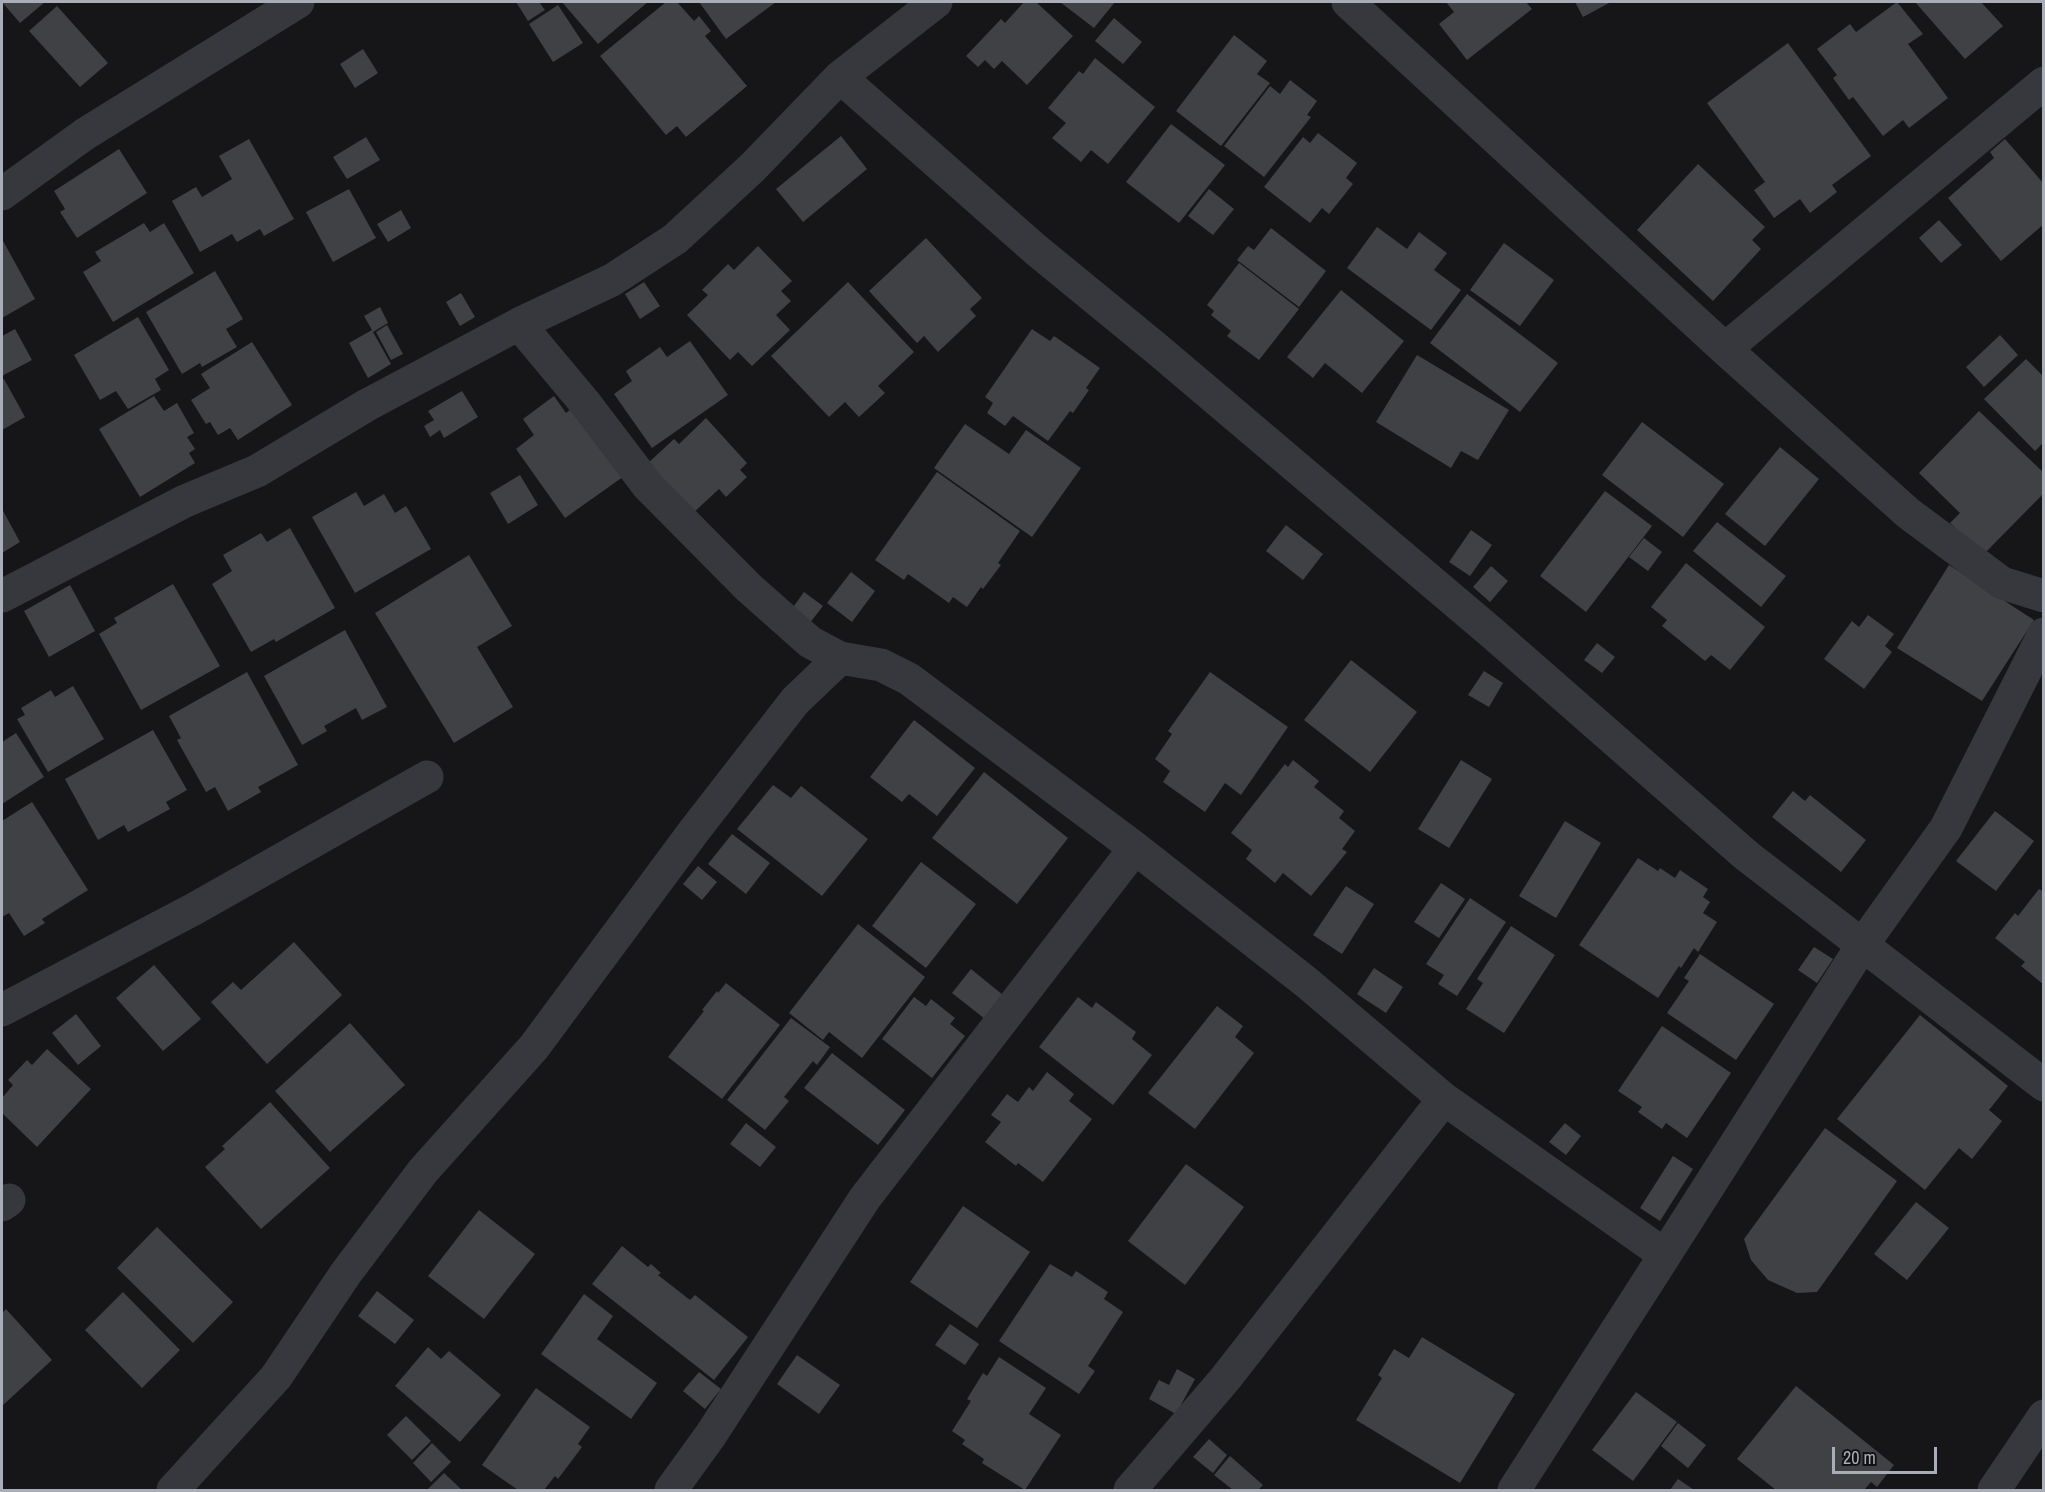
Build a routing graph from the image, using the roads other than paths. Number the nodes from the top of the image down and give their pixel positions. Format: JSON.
{"nodes":[{"id":1,"x":298,"y":2,"type":"edge"},
{"id":2,"x":936,"y":2,"type":"edge"},
{"id":3,"x":1348,"y":2,"type":"edge"},
{"id":4,"x":840,"y":77,"type":"junction"},
{"id":5,"x":2043,"y":83,"type":"edge"},
{"id":6,"x":2,"y":194,"type":"edge"},
{"id":7,"x":519,"y":324,"type":"junction"},
{"id":8,"x":1725,"y":349,"type":"junction"},
{"id":9,"x":2,"y":596,"type":"edge"},
{"id":10,"x":2043,"y":596,"type":"edge"},
{"id":11,"x":2043,"y":634,"type":"edge"},
{"id":12,"x":840,"y":658,"type":"junction"},
{"id":13,"x":427,"y":777,"type":"dead end"},
{"id":14,"x":1135,"y":848,"type":"junction"},
{"id":15,"x":1863,"y":944,"type":"junction"},
{"id":16,"x":2,"y":1010,"type":"edge"},
{"id":17,"x":2043,"y":1085,"type":"edge"},
{"id":18,"x":1444,"y":1099,"type":"junction"},
{"id":19,"x":1665,"y":1255,"type":"junction"},
{"id":20,"x":2043,"y":1416,"type":"edge"},
{"id":21,"x":173,"y":1491,"type":"edge"},
{"id":22,"x":671,"y":1491,"type":"edge"},
{"id":23,"x":1130,"y":1491,"type":"edge"},
{"id":24,"x":1514,"y":1491,"type":"edge"},
{"id":25,"x":1994,"y":1491,"type":"edge"}],
"edges":[{"from":1,"to":6,"type":"street"},
{"from":2,"to":4,"type":"street"},
{"from":3,"to":8,"type":"street"},
{"from":4,"to":7,"type":"street"},
{"from":4,"to":15,"type":"street"},
{"from":5,"to":8,"type":"street"},
{"from":7,"to":9,"type":"street"},
{"from":7,"to":12,"type":"street"},
{"from":8,"to":10,"type":"street"},
{"from":11,"to":15,"type":"street"},
{"from":12,"to":14,"type":"street"},
{"from":12,"to":21,"type":"street"},
{"from":13,"to":16,"type":"street"},
{"from":14,"to":18,"type":"street"},
{"from":14,"to":22,"type":"street"},
{"from":15,"to":17,"type":"street"},
{"from":15,"to":19,"type":"street"},
{"from":18,"to":19,"type":"street"},
{"from":18,"to":23,"type":"street"},
{"from":19,"to":24,"type":"street"},
{"from":20,"to":25,"type":"street"}]}
